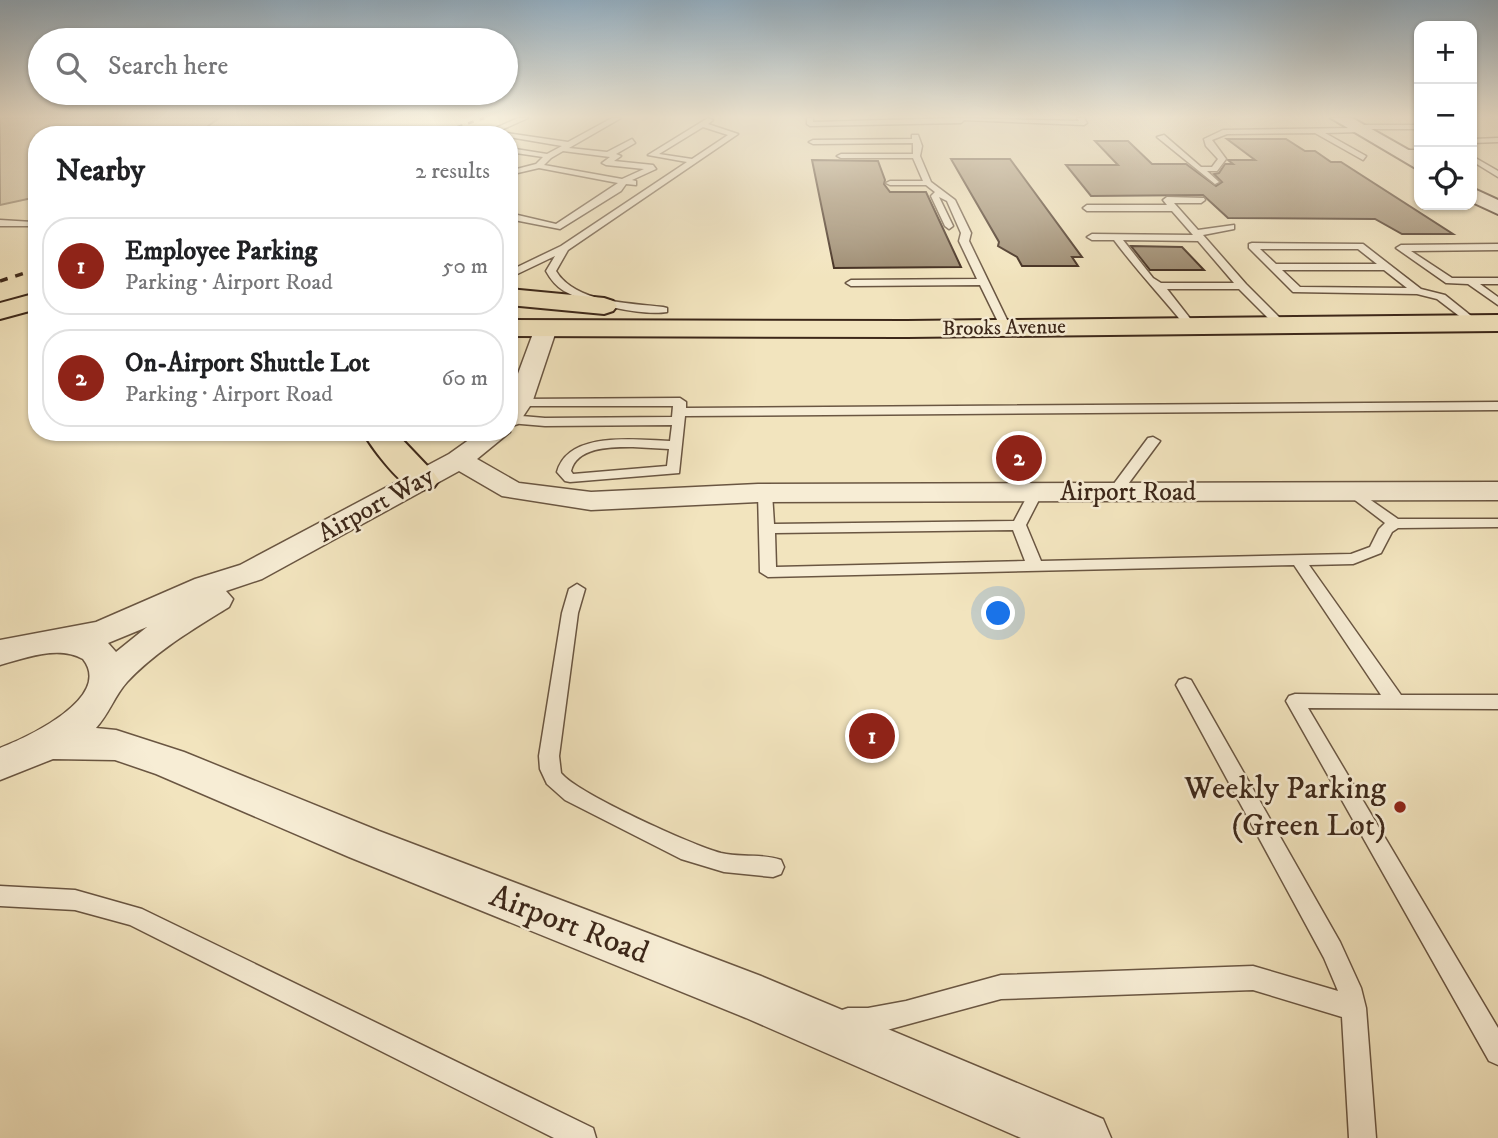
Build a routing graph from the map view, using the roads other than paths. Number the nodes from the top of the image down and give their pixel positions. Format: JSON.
{"nodes":[{"id":1,"x":568,"y":171,"type":"edge"},
{"id":2,"x":644,"y":171,"type":"edge"},
{"id":3,"x":678,"y":171,"type":"edge"},
{"id":4,"x":923,"y":171,"type":"edge"},
{"id":5,"x":1202,"y":171,"type":"edge"},
{"id":6,"x":624,"y":181,"type":"junction"},
{"id":7,"x":1215,"y":182,"type":"dead end"},
{"id":8,"x":891,"y":183,"type":"dead end"},
{"id":9,"x":928,"y":183,"type":"junction"},
{"id":10,"x":656,"y":186,"type":"junction"},
{"id":11,"x":940,"y":192,"type":"junction"},
{"id":12,"x":1477,"y":197,"type":"edge"},
{"id":13,"x":1201,"y":200,"type":"dead end"},
{"id":14,"x":1087,"y":208,"type":"dead end"},
{"id":15,"x":1175,"y":208,"type":"junction"},
{"id":16,"x":1498,"y":208,"type":"edge"},
{"id":17,"x":518,"y":218,"type":"edge"},
{"id":18,"x":0,"y":223,"type":"edge"},
{"id":19,"x":28,"y":225,"type":"edge"},
{"id":20,"x":949,"y":226,"type":"dead end"},
{"id":21,"x":1231,"y":228,"type":"dead end"},
{"id":22,"x":1200,"y":235,"type":"junction"},
{"id":23,"x":1092,"y":237,"type":"dead end"},
{"id":24,"x":1116,"y":237,"type":"junction"},
{"id":25,"x":1498,"y":247,"type":"edge"},
{"id":26,"x":564,"y":248,"type":"junction"},
{"id":27,"x":1273,"y":267,"type":"junction"},
{"id":28,"x":1386,"y":267,"type":"junction"},
{"id":29,"x":518,"y":271,"type":"edge"},
{"id":30,"x":1469,"y":281,"type":"junction"},
{"id":31,"x":1498,"y":281,"type":"edge"},
{"id":32,"x":984,"y":282,"type":"junction"},
{"id":33,"x":851,"y":283,"type":"dead end"},
{"id":34,"x":1159,"y":286,"type":"junction"},
{"id":35,"x":1242,"y":286,"type":"junction"},
{"id":36,"x":1417,"y":291,"type":"junction"},
{"id":37,"x":518,"y":298,"type":"edge"},
{"id":38,"x":1498,"y":302,"type":"edge"},
{"id":39,"x":28,"y":303,"type":"edge"},
{"id":40,"x":663,"y":310,"type":"junction"},
{"id":41,"x":0,"y":311,"type":"edge"},
{"id":42,"x":1486,"y":323,"type":"edge"},
{"id":43,"x":0,"y":325,"type":"edge"},
{"id":44,"x":28,"y":325,"type":"edge"},
{"id":45,"x":1281,"y":325,"type":"junction"},
{"id":46,"x":1191,"y":326,"type":"junction"},
{"id":47,"x":518,"y":328,"type":"edge"},
{"id":48,"x":546,"y":328,"type":"junction"},
{"id":49,"x":1006,"y":328,"type":"junction"},
{"id":50,"x":906,"y":329,"type":"junction"},
{"id":51,"x":518,"y":401,"type":"edge"},
{"id":52,"x":1498,"y":406,"type":"edge"},
{"id":53,"x":679,"y":412,"type":"junction"},
{"id":54,"x":518,"y":415,"type":"edge"},
{"id":55,"x":384,"y":441,"type":"edge"},
{"id":56,"x":485,"y":441,"type":"edge"},
{"id":57,"x":1153,"y":441,"type":"dead end"},
{"id":58,"x":676,"y":445,"type":"junction"},
{"id":59,"x":459,"y":460,"type":"junction"},
{"id":60,"x":422,"y":480,"type":"junction"},
{"id":61,"x":1352,"y":491,"type":"junction"},
{"id":62,"x":1498,"y":491,"type":"edge"},
{"id":63,"x":1035,"y":492,"type":"junction"},
{"id":64,"x":1115,"y":492,"type":"junction"},
{"id":65,"x":765,"y":493,"type":"junction"},
{"id":66,"x":1498,"y":523,"type":"edge"},
{"id":67,"x":1395,"y":524,"type":"junction"},
{"id":68,"x":1019,"y":526,"type":"junction"},
{"id":69,"x":767,"y":529,"type":"junction"},
{"id":70,"x":1298,"y":560,"type":"junction"},
{"id":71,"x":1035,"y":566,"type":"junction"},
{"id":72,"x":251,"y":572,"type":"junction"},
{"id":73,"x":577,"y":589,"type":"dead end"},
{"id":74,"x":66,"y":641,"type":"junction"},
{"id":75,"x":0,"y":653,"type":"edge"},
{"id":76,"x":108,"y":679,"type":"junction"},
{"id":77,"x":1185,"y":685,"type":"dead end"},
{"id":78,"x":1396,"y":702,"type":"junction"},
{"id":79,"x":1498,"y":702,"type":"edge"},
{"id":80,"x":47,"y":744,"type":"junction"},
{"id":81,"x":0,"y":764,"type":"edge"},
{"id":82,"x":773,"y":867,"type":"dead end"},
{"id":83,"x":0,"y":896,"type":"edge"},
{"id":84,"x":761,"y":1000,"type":"junction"},
{"id":85,"x":1354,"y":1008,"type":"junction"},
{"id":86,"x":1498,"y":1052,"type":"edge"},
{"id":87,"x":583,"y":1138,"type":"edge"},
{"id":88,"x":1084,"y":1138,"type":"edge"},
{"id":89,"x":1362,"y":1138,"type":"edge"}],
"edges":[{"from":1,"to":6,"type":"lane"},
{"from":2,"to":6,"type":"lane"},
{"from":3,"to":10,"type":"lane"},
{"from":4,"to":9,"type":"lane"},
{"from":5,"to":7,"type":"lane"},
{"from":6,"to":10,"type":"lane"},
{"from":6,"to":17,"type":"lane"},
{"from":8,"to":9,"type":"lane"},
{"from":9,"to":11,"type":"lane"},
{"from":10,"to":26,"type":"lane"},
{"from":11,"to":20,"type":"lane"},
{"from":11,"to":32,"type":"lane"},
{"from":12,"to":16,"type":"street"},
{"from":13,"to":15,"type":"lane"},
{"from":14,"to":15,"type":"lane"},
{"from":15,"to":22,"type":"lane"},
{"from":18,"to":19,"type":"lane"},
{"from":21,"to":22,"type":"lane"},
{"from":22,"to":24,"type":"lane"},
{"from":22,"to":35,"type":"lane"},
{"from":23,"to":24,"type":"lane"},
{"from":24,"to":34,"type":"lane"},
{"from":25,"to":30,"type":"lane"},
{"from":26,"to":29,"type":"lane"},
{"from":26,"to":40,"type":"lane"},
{"from":27,"to":28,"type":"lane"},
{"from":27,"to":28,"type":"lane"},
{"from":27,"to":36,"type":"lane"},
{"from":28,"to":36,"type":"lane"},
{"from":30,"to":31,"type":"lane"},
{"from":30,"to":38,"type":"lane"},
{"from":32,"to":33,"type":"lane"},
{"from":32,"to":49,"type":"lane"},
{"from":34,"to":35,"type":"lane"},
{"from":34,"to":46,"type":"lane"},
{"from":35,"to":45,"type":"lane"},
{"from":36,"to":42,"type":"lane"},
{"from":37,"to":40,"type":"main road"},
{"from":39,"to":41,"type":"main road"},
{"from":40,"to":50,"type":"main road"},
{"from":42,"to":45,"type":"main road","name":"Brooks Avenue"},
{"from":43,"to":44,"type":"main road"},
{"from":45,"to":46,"type":"main road","name":"Brooks Avenue"},
{"from":46,"to":49,"type":"main road","name":"Brooks Avenue"},
{"from":47,"to":48,"type":"main road","name":"Brooks Avenue"},
{"from":48,"to":50,"type":"main road","name":"Brooks Avenue"},
{"from":48,"to":51,"type":"street"},
{"from":49,"to":50,"type":"main road","name":"Brooks Avenue"},
{"from":52,"to":53,"type":"lane"},
{"from":53,"to":54,"type":"lane"},
{"from":53,"to":58,"type":"lane"},
{"from":55,"to":60,"type":"main road"},
{"from":56,"to":59,"type":"street","name":"Airport Way"},
{"from":57,"to":64,"type":"lane"},
{"from":58,"to":58,"type":"lane"},
{"from":59,"to":60,"type":"street","name":"Airport Way"},
{"from":59,"to":65,"type":"street","name":"Airport Road"},
{"from":60,"to":72,"type":"street","name":"Airport Way"},
{"from":61,"to":62,"type":"street","name":"Airport Road"},
{"from":61,"to":64,"type":"street","name":"Airport Road"},
{"from":61,"to":67,"type":"lane"},
{"from":63,"to":64,"type":"street","name":"Airport Road"},
{"from":63,"to":65,"type":"street","name":"Airport Road"},
{"from":63,"to":68,"type":"lane"},
{"from":65,"to":69,"type":"lane"},
{"from":66,"to":67,"type":"lane"},
{"from":67,"to":70,"type":"lane"},
{"from":68,"to":69,"type":"lane"},
{"from":68,"to":71,"type":"lane"},
{"from":69,"to":71,"type":"lane"},
{"from":70,"to":71,"type":"lane"},
{"from":70,"to":78,"type":"lane"},
{"from":72,"to":74,"type":"street","name":"Airport Way"},
{"from":72,"to":76,"type":"street","name":"Airport Way"},
{"from":73,"to":82,"type":"lane"},
{"from":74,"to":75,"type":"street","name":"Airport Way"},
{"from":74,"to":76,"type":"street"},
{"from":76,"to":80,"type":"street","name":"Airport Way"},
{"from":77,"to":85,"type":"lane"},
{"from":78,"to":79,"type":"lane"},
{"from":78,"to":86,"type":"lane"},
{"from":80,"to":81,"type":"street"},
{"from":80,"to":84,"type":"street","name":"Airport Road"},
{"from":83,"to":87,"type":"lane"},
{"from":84,"to":85,"type":"lane"},
{"from":84,"to":88,"type":"street","name":"Airport Road"},
{"from":85,"to":89,"type":"lane"}]}
